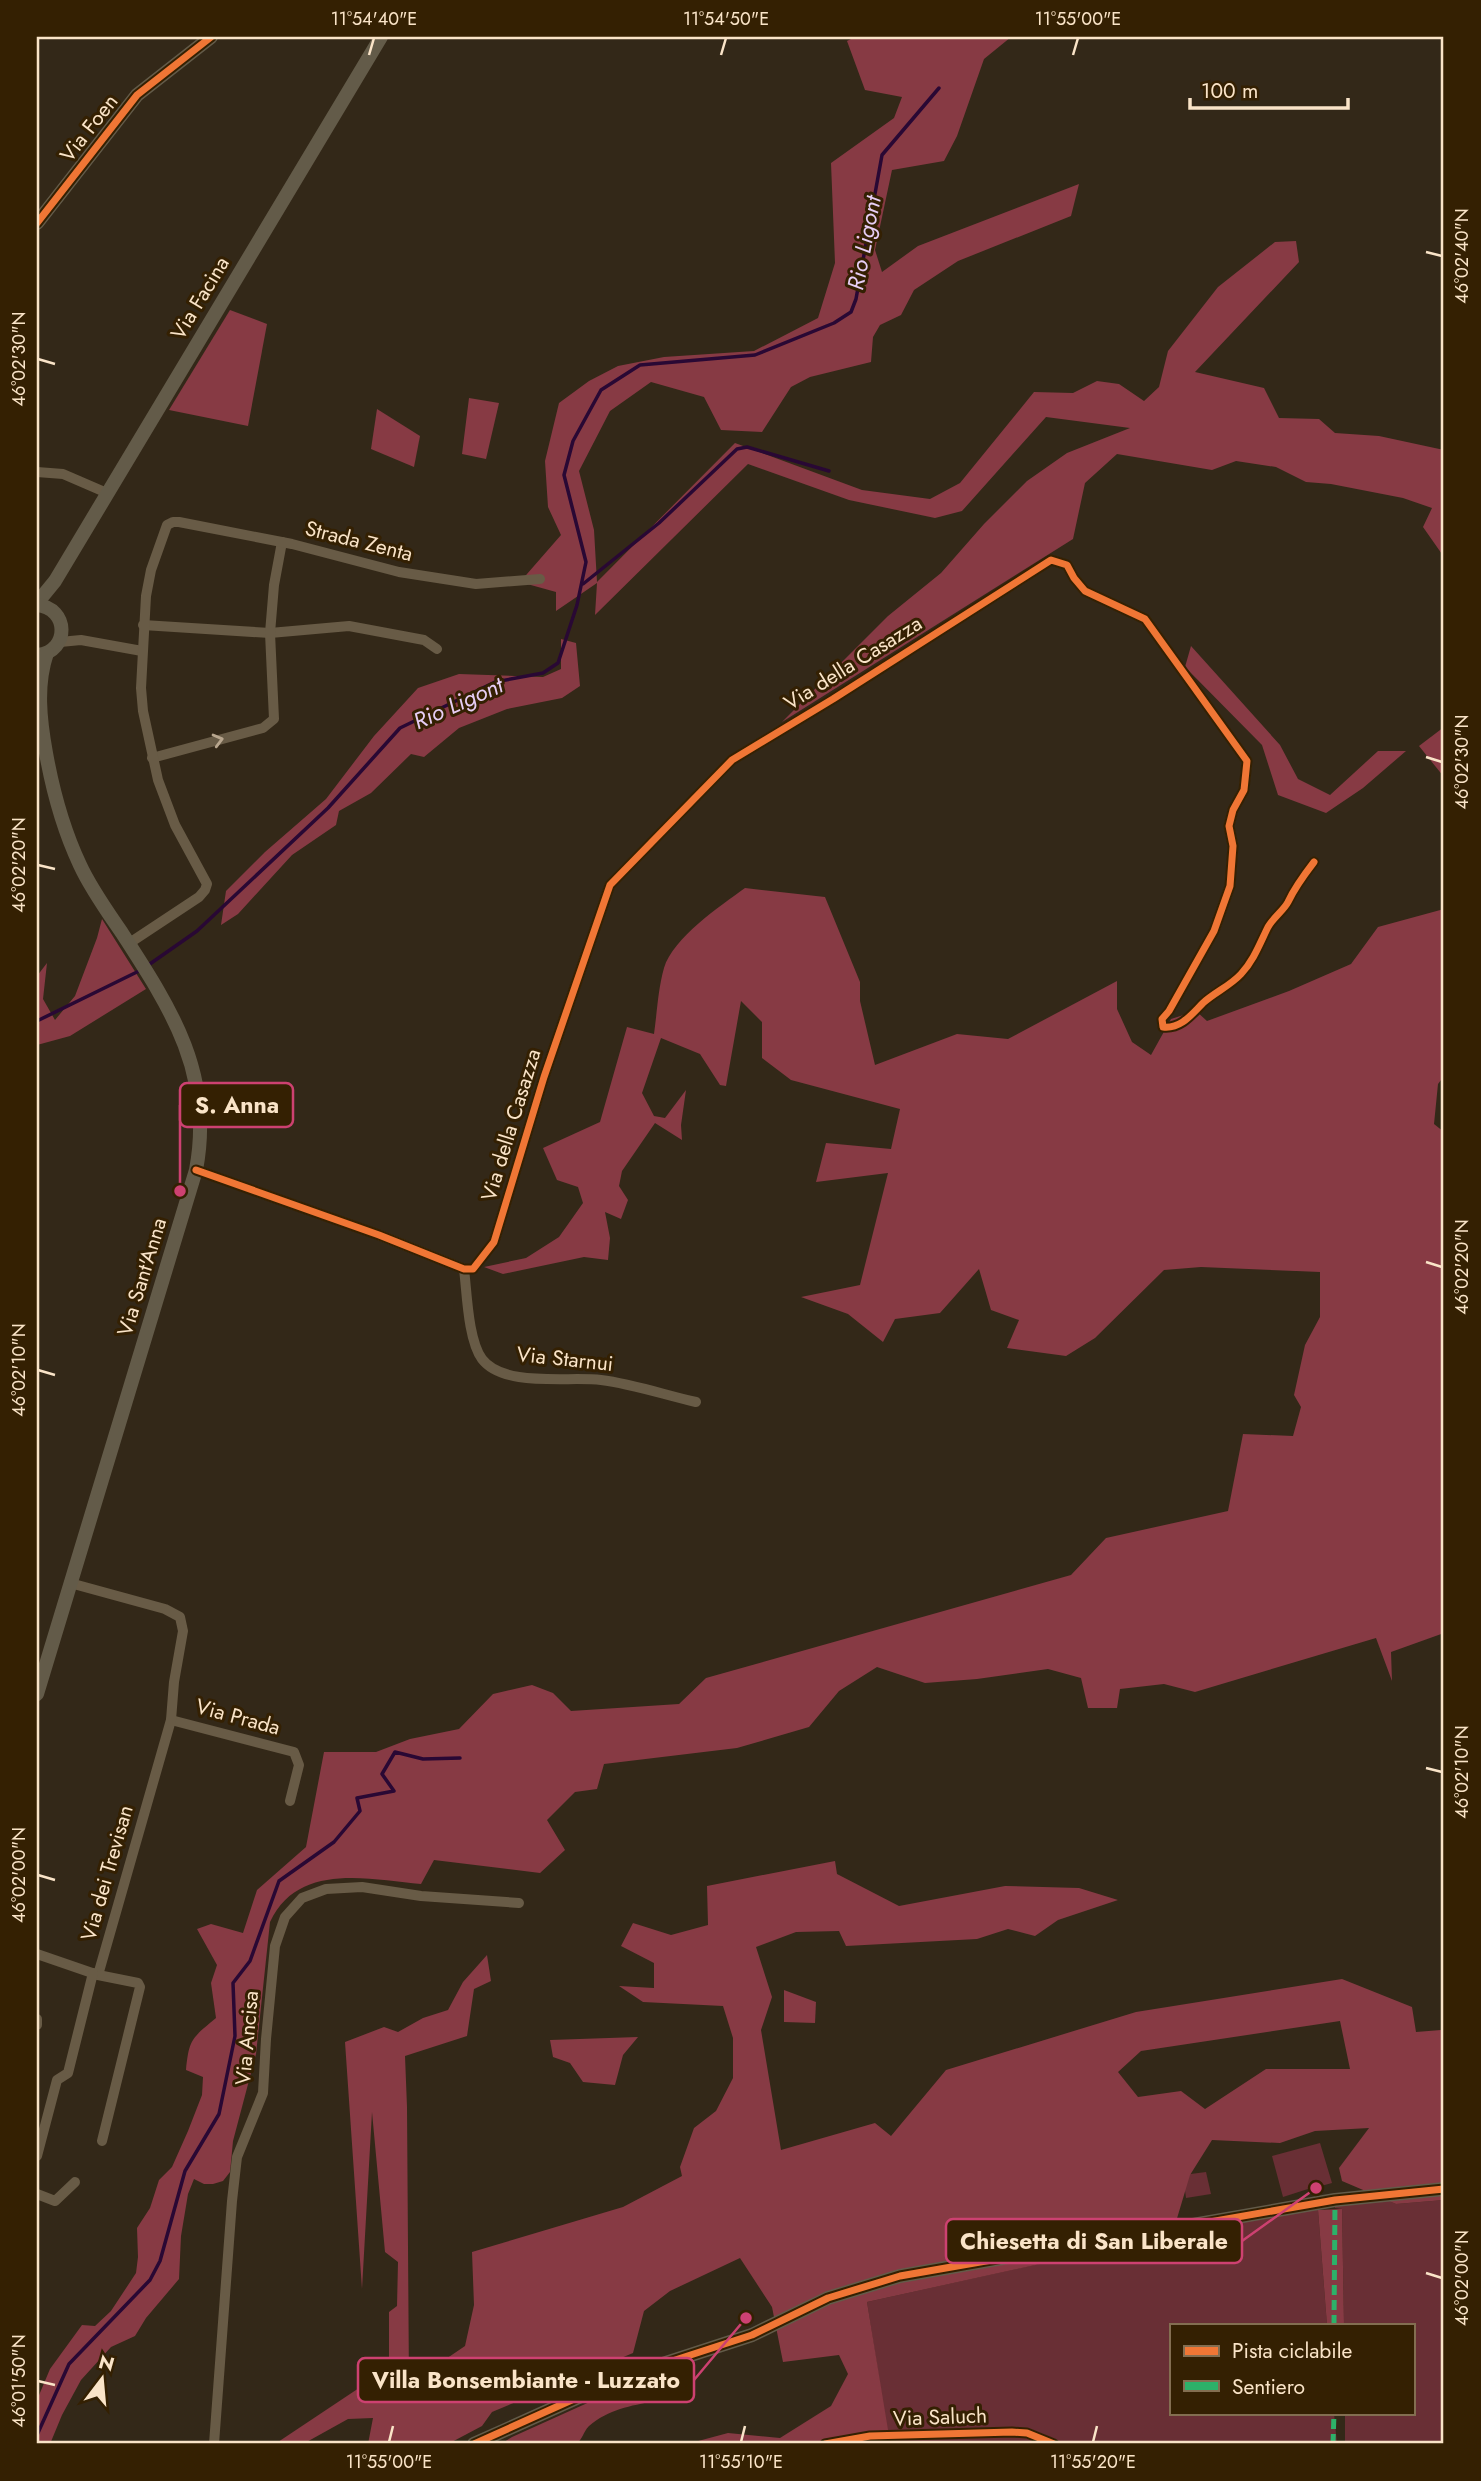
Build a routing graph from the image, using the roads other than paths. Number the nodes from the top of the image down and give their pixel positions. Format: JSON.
{"nodes":[{"id":1,"x":211,"y":37,"type":"edge"},
{"id":2,"x":381,"y":37,"type":"edge"},
{"id":3,"x":37,"y":223,"type":"edge"},
{"id":4,"x":37,"y":472,"type":"edge"},
{"id":5,"x":107,"y":493,"type":"junction"},
{"id":6,"x":282,"y":542,"type":"junction"},
{"id":7,"x":540,"y":579,"type":"dead end"},
{"id":8,"x":42,"y":606,"type":"edge"},
{"id":9,"x":143,"y":625,"type":"junction"},
{"id":10,"x":270,"y":633,"type":"junction"},
{"id":11,"x":61,"y":634,"type":"junction"},
{"id":12,"x":437,"y":649,"type":"dead end"},
{"id":13,"x":142,"y":651,"type":"junction"},
{"id":14,"x":42,"y":654,"type":"edge"},
{"id":15,"x":38,"y":680,"type":"edge"},
{"id":16,"x":152,"y":758,"type":"junction"},
{"id":17,"x":1314,"y":862,"type":"dead end"},
{"id":18,"x":128,"y":944,"type":"junction"},
{"id":19,"x":196,"y":1170,"type":"junction"},
{"id":20,"x":464,"y":1269,"type":"junction"},
{"id":21,"x":696,"y":1402,"type":"dead end"},
{"id":22,"x":70,"y":1583,"type":"junction"},
{"id":23,"x":37,"y":1694,"type":"edge"},
{"id":24,"x":171,"y":1720,"type":"junction"},
{"id":25,"x":290,"y":1801,"type":"dead end"},
{"id":26,"x":519,"y":1903,"type":"dead end"},
{"id":27,"x":37,"y":1954,"type":"edge"},
{"id":28,"x":96,"y":1974,"type":"junction"},
{"id":29,"x":37,"y":2019,"type":"edge"},
{"id":30,"x":37,"y":2025,"type":"edge"},
{"id":31,"x":102,"y":2141,"type":"dead end"},
{"id":32,"x":37,"y":2156,"type":"edge"},
{"id":33,"x":75,"y":2182,"type":"dead end"},
{"id":34,"x":1444,"y":2189,"type":"edge"},
{"id":35,"x":37,"y":2194,"type":"edge"},
{"id":36,"x":214,"y":2444,"type":"edge"},
{"id":37,"x":474,"y":2444,"type":"edge"},
{"id":38,"x":825,"y":2444,"type":"edge"},
{"id":39,"x":1054,"y":2444,"type":"edge"}],
"edges":[{"from":1,"to":3,"type":"main road","name":"Via Foen"},
{"from":2,"to":5,"type":"main road","name":"Via Facina"},
{"from":4,"to":5,"type":"street"},
{"from":5,"to":8,"type":"main road","name":"Via Facina"},
{"from":6,"to":7,"type":"street","name":"Strada Zenta"},
{"from":6,"to":9,"type":"street","name":"Strada Zenta"},
{"from":6,"to":10,"type":"street"},
{"from":8,"to":11,"type":"main road"},
{"from":9,"to":10,"type":"street"},
{"from":9,"to":13,"type":"street"},
{"from":10,"to":12,"type":"street"},
{"from":16,"to":10,"type":"street","one_way":true},
{"from":11,"to":13,"type":"street"},
{"from":11,"to":14,"type":"main road"},
{"from":13,"to":16,"type":"street"},
{"from":14,"to":15,"type":"main road","name":"Via Sant'Anna"},
{"from":15,"to":18,"type":"main road","name":"Via Sant'Anna"},
{"from":16,"to":18,"type":"street"},
{"from":17,"to":20,"type":"street","name":"Via della Casazza"},
{"from":18,"to":19,"type":"main road","name":"Via Sant'Anna"},
{"from":19,"to":20,"type":"street"},
{"from":19,"to":22,"type":"main road","name":"Via Sant'Anna"},
{"from":20,"to":21,"type":"street","name":"Via Starnui"},
{"from":22,"to":23,"type":"main road","name":"Via Sant'Anna"},
{"from":22,"to":24,"type":"street","name":"Via Prada"},
{"from":24,"to":25,"type":"street","name":"Via Prada"},
{"from":24,"to":28,"type":"street","name":"Via dei Trevisan"},
{"from":26,"to":36,"type":"street","name":"Via Ancisa"},
{"from":27,"to":28,"type":"street","name":"Via dei Trevisan"},
{"from":28,"to":31,"type":"street"},
{"from":28,"to":32,"type":"street"},
{"from":29,"to":30,"type":"street"},
{"from":33,"to":35,"type":"street"},
{"from":34,"to":37,"type":"main road"},
{"from":38,"to":39,"type":"street","name":"Via Saluch"}]}
